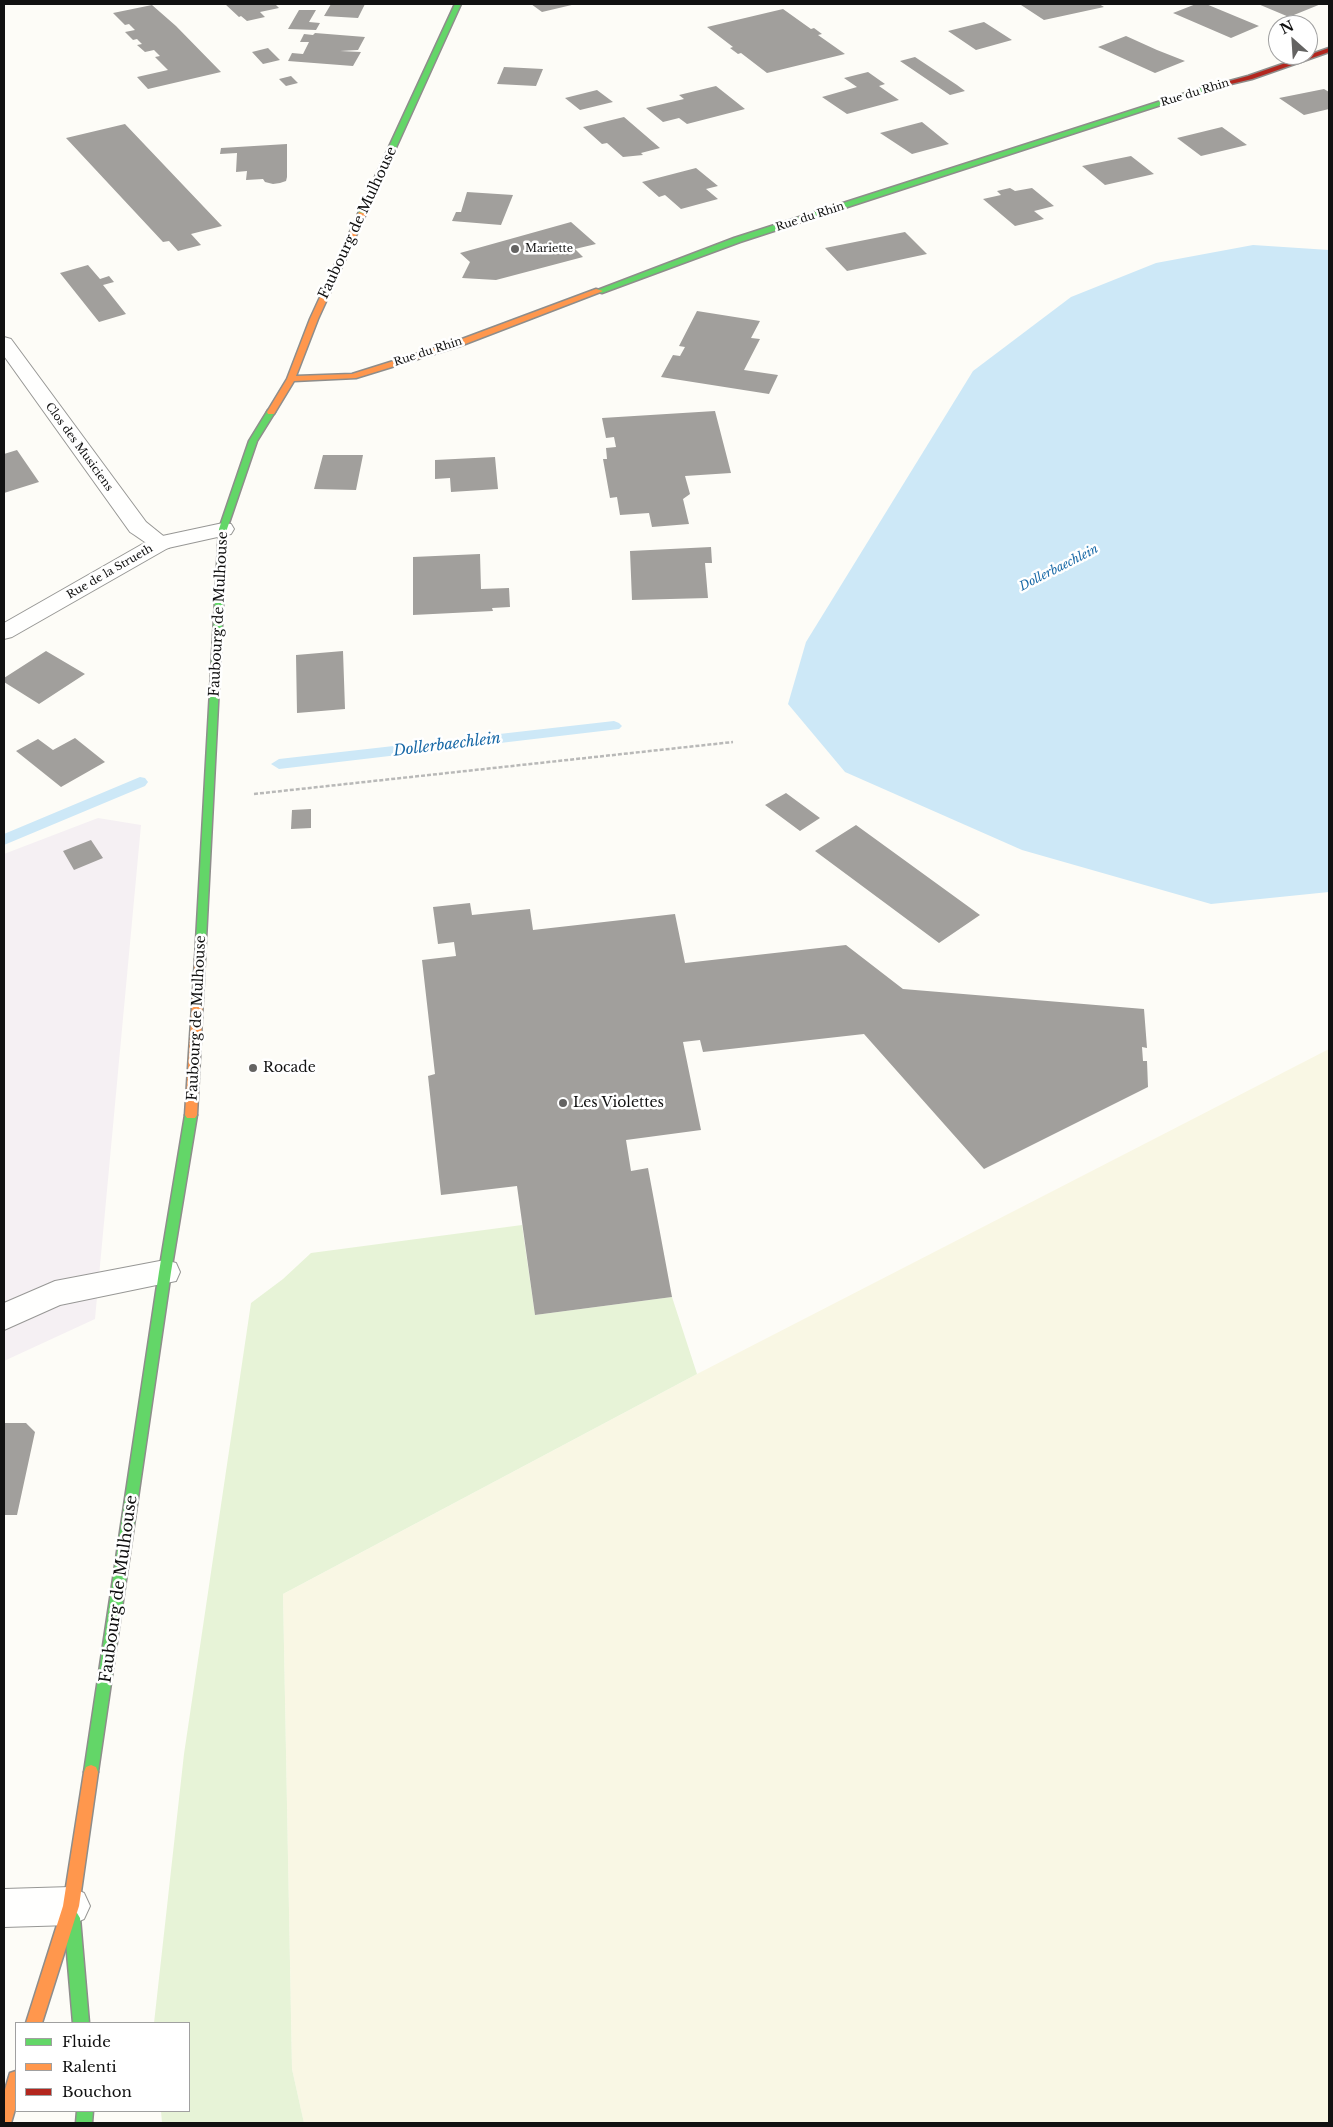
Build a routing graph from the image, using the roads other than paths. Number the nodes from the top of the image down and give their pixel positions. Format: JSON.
{"nodes":[{"id":1,"x":458,"y":4,"type":"edge"},
{"id":2,"x":1329,"y":50,"type":"edge"},
{"id":3,"x":4,"y":343,"type":"edge"},
{"id":4,"x":291,"y":378,"type":"junction"},
{"id":5,"x":223,"y":528,"type":"junction"},
{"id":6,"x":161,"y":543,"type":"junction"},
{"id":7,"x":4,"y":632,"type":"edge"},
{"id":8,"x":166,"y":1272,"type":"junction"},
{"id":9,"x":4,"y":1317,"type":"edge"},
{"id":10,"x":71,"y":1906,"type":"junction"},
{"id":11,"x":4,"y":1908,"type":"edge"},
{"id":12,"x":34,"y":2022,"type":"edge"},
{"id":13,"x":81,"y":2022,"type":"edge"},
{"id":14,"x":15,"y":2082,"type":"edge"},
{"id":15,"x":4,"y":2120,"type":"edge"}],
"edges":[{"from":1,"to":4,"type":"main road","name":"Faubourg de Mulhouse"},
{"from":2,"to":4,"type":"main road","name":"Rue du Rhin"},
{"from":3,"to":6,"type":"street","name":"Clos des Musiciens"},
{"from":4,"to":5,"type":"main road","name":"Faubourg de Mulhouse"},
{"from":5,"to":6,"type":"street","name":"Rue de la Strueth"},
{"from":5,"to":8,"type":"main road","name":"Faubourg de Mulhouse"},
{"from":6,"to":7,"type":"street","name":"Rue de la Strueth"},
{"from":8,"to":9,"type":"street"},
{"from":8,"to":10,"type":"main road","name":"Faubourg de Mulhouse"},
{"from":10,"to":11,"type":"street"},
{"from":10,"to":12,"type":"main road","name":"Faubourg de Mulhouse"},
{"from":10,"to":13,"type":"main road","name":"Faubourg de Mulhouse"},
{"from":14,"to":15,"type":"main road"}]}
